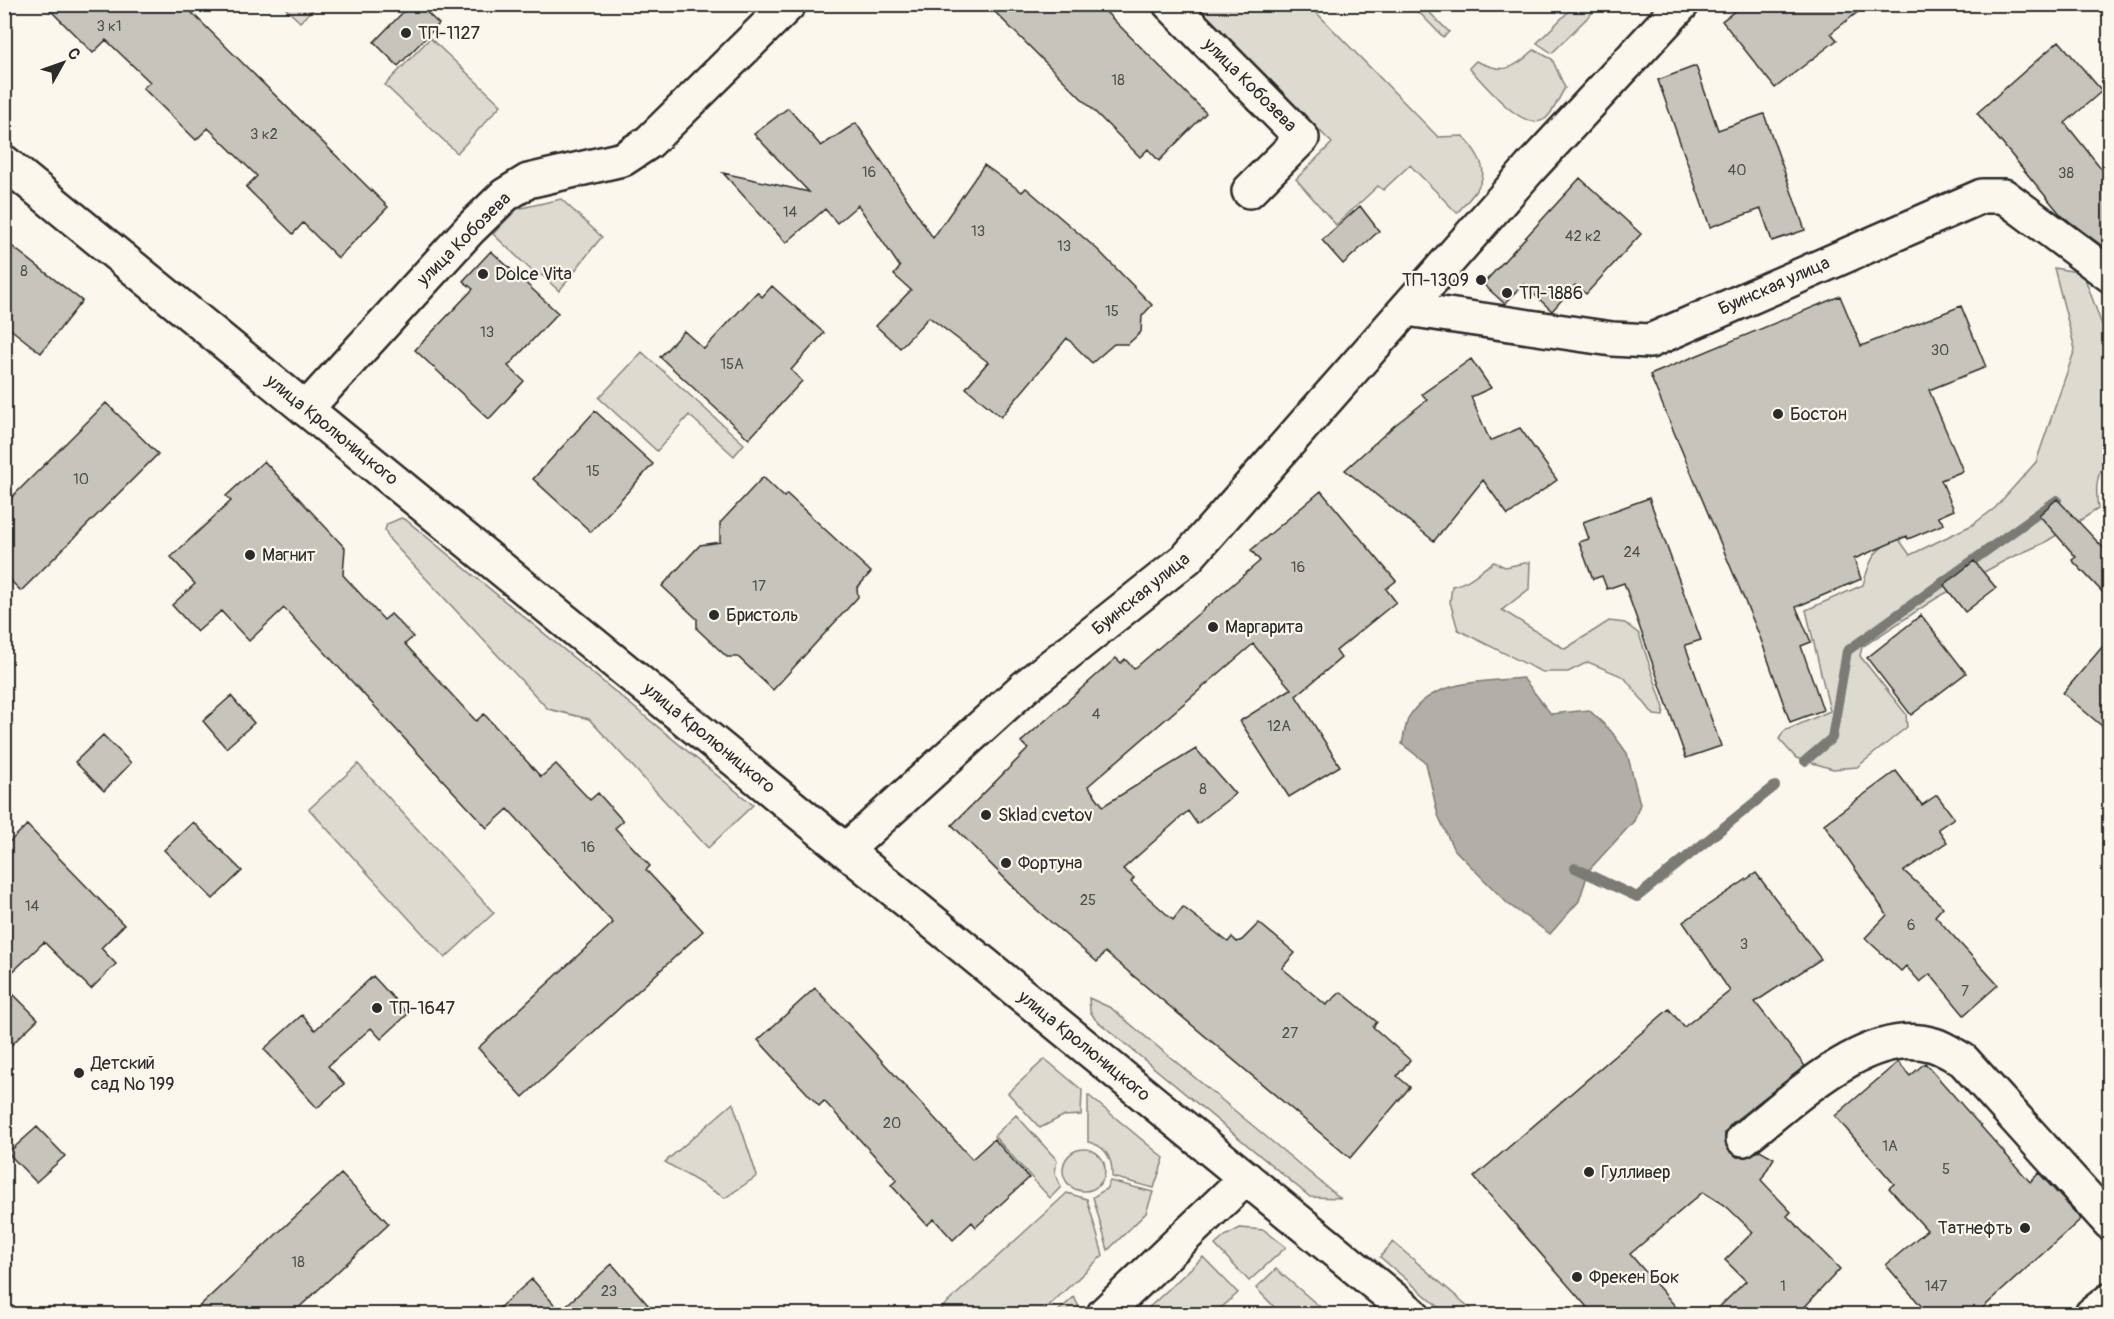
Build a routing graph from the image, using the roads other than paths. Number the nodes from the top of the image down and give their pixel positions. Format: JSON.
{"nodes":[{"id":1,"x":789,"y":4,"type":"edge"},
{"id":2,"x":1170,"y":4,"type":"edge"},
{"id":3,"x":1682,"y":4,"type":"edge"},
{"id":4,"x":4,"y":162,"type":"edge"},
{"id":5,"x":1249,"y":191,"type":"dead end"},
{"id":6,"x":2109,"y":275,"type":"edge"},
{"id":7,"x":1407,"y":309,"type":"junction"},
{"id":8,"x":306,"y":409,"type":"junction"},
{"id":9,"x":846,"y":850,"type":"junction"},
{"id":10,"x":1743,"y":1139,"type":"dead end"},
{"id":11,"x":1246,"y":1178,"type":"junction"},
{"id":12,"x":2109,"y":1223,"type":"edge"},
{"id":13,"x":2109,"y":1300,"type":"edge"},
{"id":14,"x":1104,"y":1314,"type":"edge"},
{"id":15,"x":1412,"y":1314,"type":"edge"},
{"id":16,"x":2092,"y":1314,"type":"edge"}],
"edges":[{"from":1,"to":8,"type":"street","name":"улица Кобозева"},
{"from":2,"to":5,"type":"street","name":"улица Кобозева"},
{"from":3,"to":7,"type":"street","name":"Буинская улица"},
{"from":4,"to":8,"type":"street","name":"улица Кролюницкого"},
{"from":6,"to":7,"type":"street","name":"Буинская улица"},
{"from":7,"to":9,"type":"street","name":"Буинская улица"},
{"from":8,"to":9,"type":"street","name":"улица Кролюницкого"},
{"from":9,"to":11,"type":"street","name":"улица Кролюницкого"},
{"from":10,"to":12,"type":"street"},
{"from":11,"to":14,"type":"street"},
{"from":11,"to":15,"type":"street","name":"улица Кролюницкого"},
{"from":13,"to":16,"type":"street"}]}
